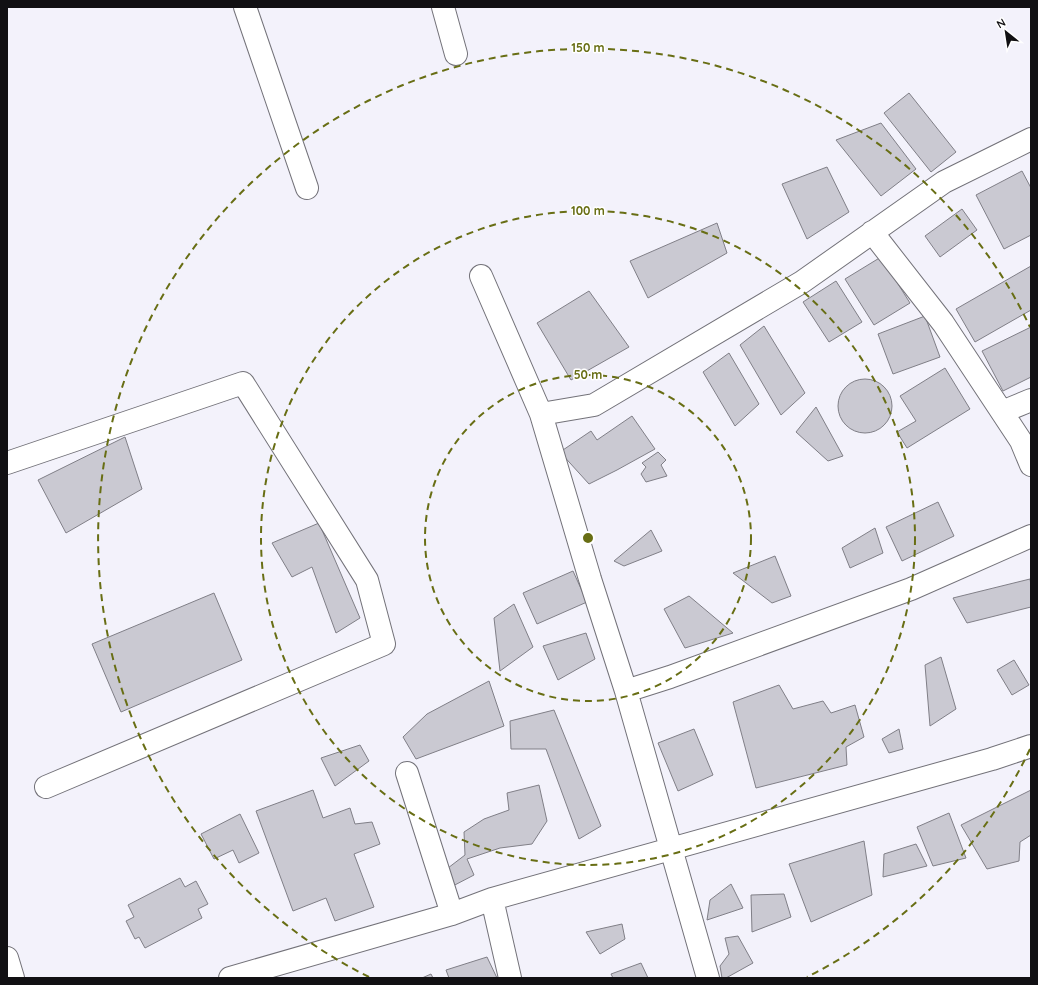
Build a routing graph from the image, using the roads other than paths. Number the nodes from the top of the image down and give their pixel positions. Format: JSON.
{"nodes":[{"id":1,"x":245,"y":7,"type":"edge"},
{"id":2,"x":443,"y":7,"type":"edge"},
{"id":3,"x":456,"y":54,"type":"dead end"},
{"id":4,"x":1031,"y":138,"type":"edge"},
{"id":5,"x":308,"y":188,"type":"dead end"},
{"id":6,"x":872,"y":232,"type":"junction"},
{"id":7,"x":481,"y":276,"type":"dead end"},
{"id":8,"x":1031,"y":400,"type":"edge"},
{"id":9,"x":1002,"y":412,"type":"junction"},
{"id":10,"x":541,"y":414,"type":"junction"},
{"id":11,"x":7,"y":463,"type":"edge"},
{"id":12,"x":1031,"y":465,"type":"edge"},
{"id":13,"x":1031,"y":536,"type":"edge"},
{"id":14,"x":626,"y":691,"type":"junction"},
{"id":15,"x":1031,"y":746,"type":"edge"},
{"id":16,"x":407,"y":773,"type":"dead end"},
{"id":17,"x":46,"y":787,"type":"dead end"},
{"id":18,"x":671,"y":850,"type":"junction"},
{"id":19,"x":492,"y":900,"type":"junction"},
{"id":20,"x":452,"y":914,"type":"junction"},
{"id":21,"x":7,"y":958,"type":"edge"},
{"id":22,"x":13,"y":978,"type":"edge"},
{"id":23,"x":230,"y":978,"type":"edge"},
{"id":24,"x":510,"y":978,"type":"edge"},
{"id":25,"x":708,"y":978,"type":"edge"}],
"edges":[{"from":1,"to":5,"type":"street"},
{"from":2,"to":3,"type":"street"},
{"from":4,"to":6,"type":"street"},
{"from":6,"to":9,"type":"street"},
{"from":6,"to":10,"type":"street"},
{"from":7,"to":10,"type":"street"},
{"from":8,"to":9,"type":"street"},
{"from":9,"to":12,"type":"street"},
{"from":10,"to":14,"type":"street"},
{"from":11,"to":17,"type":"street"},
{"from":13,"to":14,"type":"street"},
{"from":14,"to":18,"type":"street"},
{"from":15,"to":18,"type":"street"},
{"from":16,"to":20,"type":"street"},
{"from":18,"to":19,"type":"street"},
{"from":18,"to":25,"type":"street"},
{"from":19,"to":20,"type":"street"},
{"from":19,"to":24,"type":"street"},
{"from":20,"to":23,"type":"street"},
{"from":21,"to":22,"type":"street"}]}
